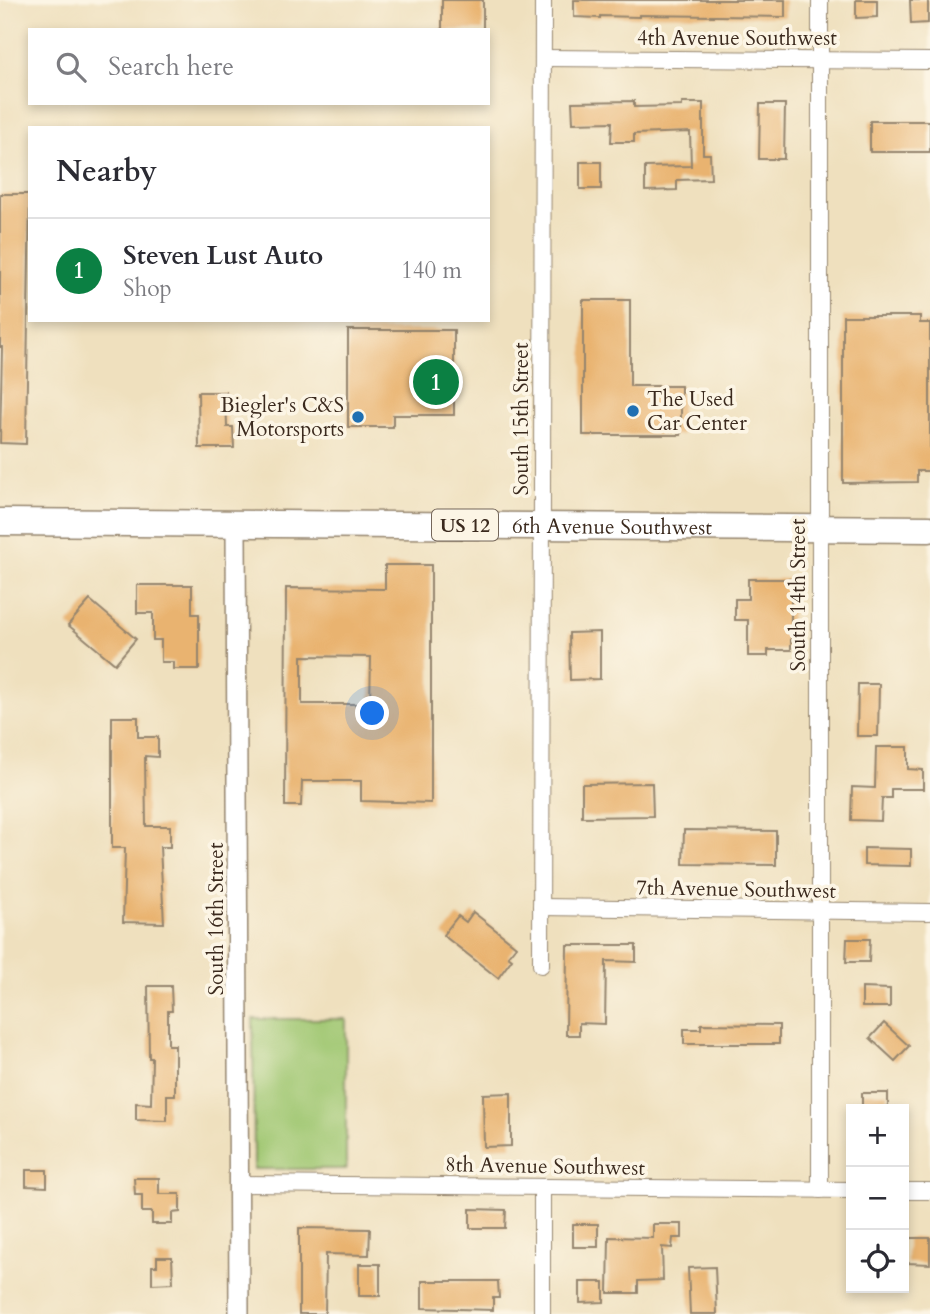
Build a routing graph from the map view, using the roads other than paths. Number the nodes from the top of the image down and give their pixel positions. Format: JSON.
{"nodes":[{"id":1,"x":543,"y":0,"type":"edge"},
{"id":2,"x":820,"y":0,"type":"edge"},
{"id":3,"x":543,"y":58,"type":"junction"},
{"id":4,"x":819,"y":60,"type":"junction"},
{"id":5,"x":930,"y":61,"type":"edge"},
{"id":6,"x":0,"y":522,"type":"edge"},
{"id":7,"x":236,"y":524,"type":"junction"},
{"id":8,"x":542,"y":526,"type":"junction"},
{"id":9,"x":819,"y":528,"type":"junction"},
{"id":10,"x":930,"y":529,"type":"edge"},
{"id":11,"x":541,"y":907,"type":"junction"},
{"id":12,"x":820,"y":911,"type":"junction"},
{"id":13,"x":930,"y":912,"type":"edge"},
{"id":14,"x":541,"y":965,"type":"dead end"},
{"id":15,"x":239,"y":1184,"type":"junction"},
{"id":16,"x":542,"y":1187,"type":"junction"},
{"id":17,"x":820,"y":1190,"type":"junction"},
{"id":18,"x":846,"y":1190,"type":"edge"},
{"id":19,"x":909,"y":1191,"type":"edge"},
{"id":20,"x":930,"y":1191,"type":"edge"},
{"id":21,"x":239,"y":1314,"type":"edge"},
{"id":22,"x":542,"y":1314,"type":"edge"}],
"edges":[{"from":1,"to":3,"type":"street","name":"South 15th Street"},
{"from":2,"to":4,"type":"street","name":"South 14th Street"},
{"from":3,"to":4,"type":"street","name":"4th Avenue Southwest"},
{"from":3,"to":8,"type":"street","name":"South 15th Street"},
{"from":4,"to":5,"type":"street","name":"4th Avenue Southwest"},
{"from":4,"to":9,"type":"street","name":"South 14th Street"},
{"from":6,"to":7,"type":"highway","name":"6th Avenue Southwest","number":"US 12"},
{"from":7,"to":8,"type":"highway","name":"6th Avenue Southwest","number":"US 12"},
{"from":7,"to":15,"type":"street","name":"South 16th Street"},
{"from":8,"to":9,"type":"highway","name":"6th Avenue Southwest","number":"US 12"},
{"from":8,"to":11,"type":"street","name":"South 15th Street"},
{"from":9,"to":10,"type":"highway","name":"6th Avenue Southwest","number":"US 12"},
{"from":9,"to":12,"type":"street","name":"South 14th Street"},
{"from":11,"to":12,"type":"street","name":"7th Avenue Southwest"},
{"from":11,"to":14,"type":"street","name":"South 15th Street"},
{"from":12,"to":13,"type":"street","name":"7th Avenue Southwest"},
{"from":12,"to":17,"type":"street","name":"South 14th Street"},
{"from":15,"to":16,"type":"street","name":"8th Avenue Southwest"},
{"from":15,"to":21,"type":"street","name":"South 16th Street"},
{"from":16,"to":17,"type":"street","name":"8th Avenue Southwest"},
{"from":16,"to":22,"type":"street"},
{"from":17,"to":18,"type":"street","name":"8th Avenue Southwest"},
{"from":19,"to":20,"type":"street"}]}
